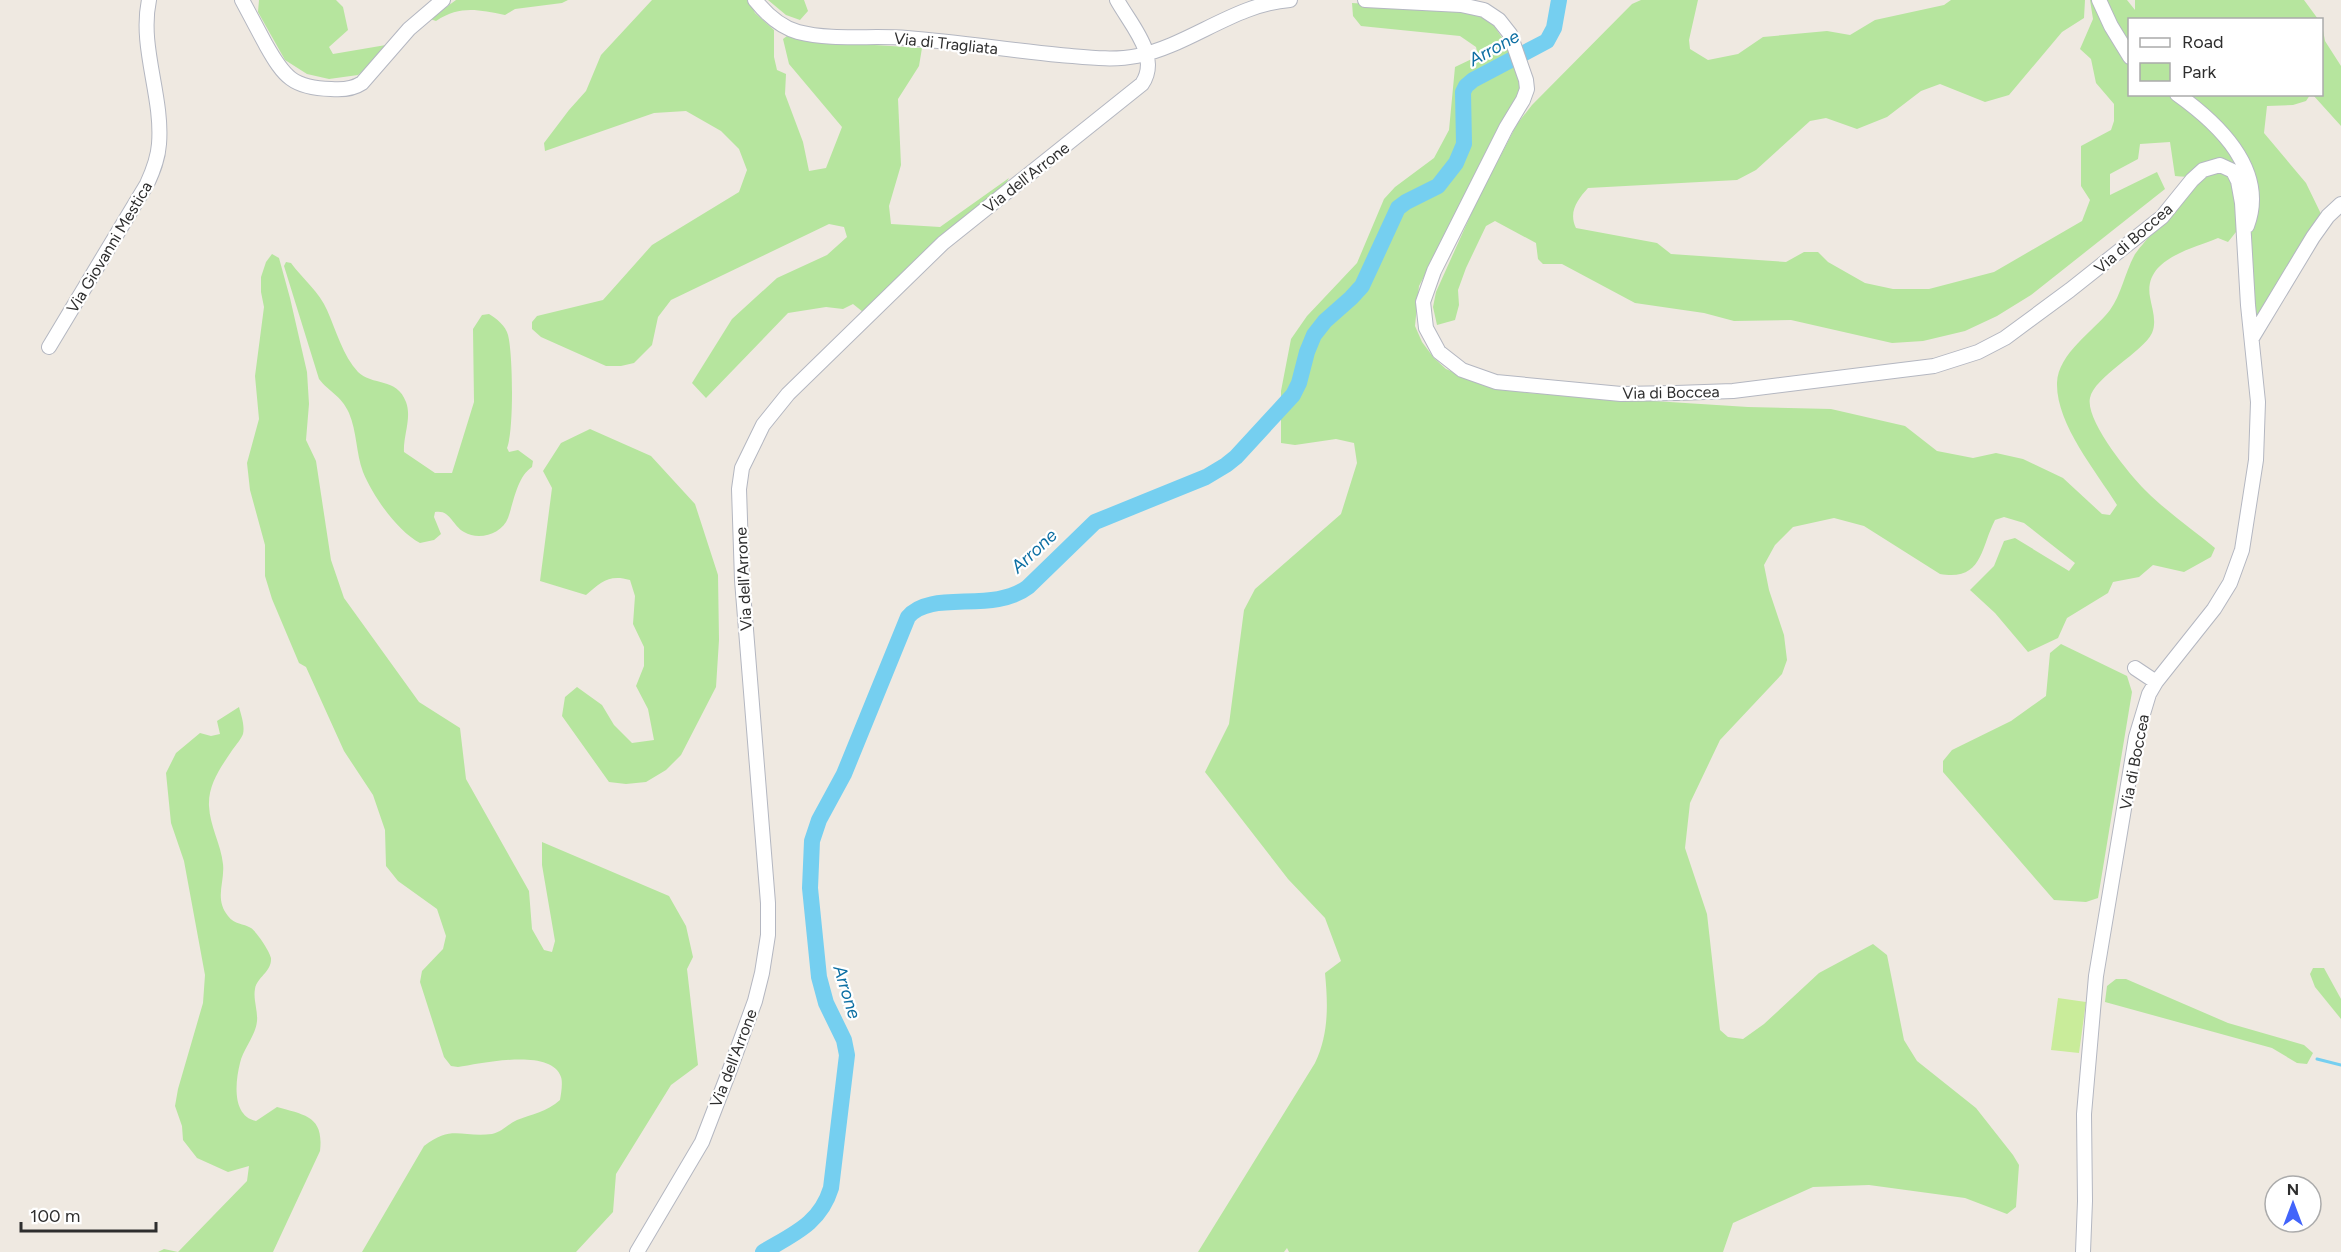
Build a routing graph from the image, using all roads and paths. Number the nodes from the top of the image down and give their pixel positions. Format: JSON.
{"nodes":[{"id":1,"x":149,"y":0,"type":"edge"},
{"id":2,"x":242,"y":0,"type":"edge"},
{"id":3,"x":443,"y":0,"type":"edge"},
{"id":4,"x":755,"y":0,"type":"edge"},
{"id":5,"x":1117,"y":0,"type":"edge"},
{"id":6,"x":1290,"y":0,"type":"edge"},
{"id":7,"x":1365,"y":0,"type":"edge"},
{"id":8,"x":2099,"y":0,"type":"edge"},
{"id":9,"x":1148,"y":53,"type":"junction"},
{"id":10,"x":2128,"y":54,"type":"edge"},
{"id":11,"x":2179,"y":96,"type":"edge"},
{"id":12,"x":2341,"y":204,"type":"edge"},
{"id":13,"x":2244,"y":233,"type":"junction"},
{"id":14,"x":2252,"y":338,"type":"junction"},
{"id":15,"x":49,"y":347,"type":"dead end"},
{"id":16,"x":2135,"y":668,"type":"dead end"},
{"id":17,"x":2156,"y":681,"type":"junction"},
{"id":18,"x":637,"y":1252,"type":"edge"},
{"id":19,"x":2083,"y":1252,"type":"edge"}],
"edges":[{"from":1,"to":15,"type":"street","name":"Via Giovanni Mestica"},
{"from":2,"to":3,"type":"street"},
{"from":4,"to":9,"type":"street","name":"Via di Tragliata"},
{"from":5,"to":9,"type":"street"},
{"from":6,"to":9,"type":"street"},
{"from":7,"to":13,"type":"street","name":"Via di Boccea"},
{"from":8,"to":10,"type":"street"},
{"from":9,"to":18,"type":"street","name":"Via dell'Arrone"},
{"from":11,"to":13,"type":"street"},
{"from":12,"to":14,"type":"street"},
{"from":13,"to":14,"type":"street","name":"Via di Boccea"},
{"from":14,"to":17,"type":"street","name":"Via di Boccea"},
{"from":16,"to":17,"type":"street"},
{"from":17,"to":19,"type":"street","name":"Via di Boccea"}]}
